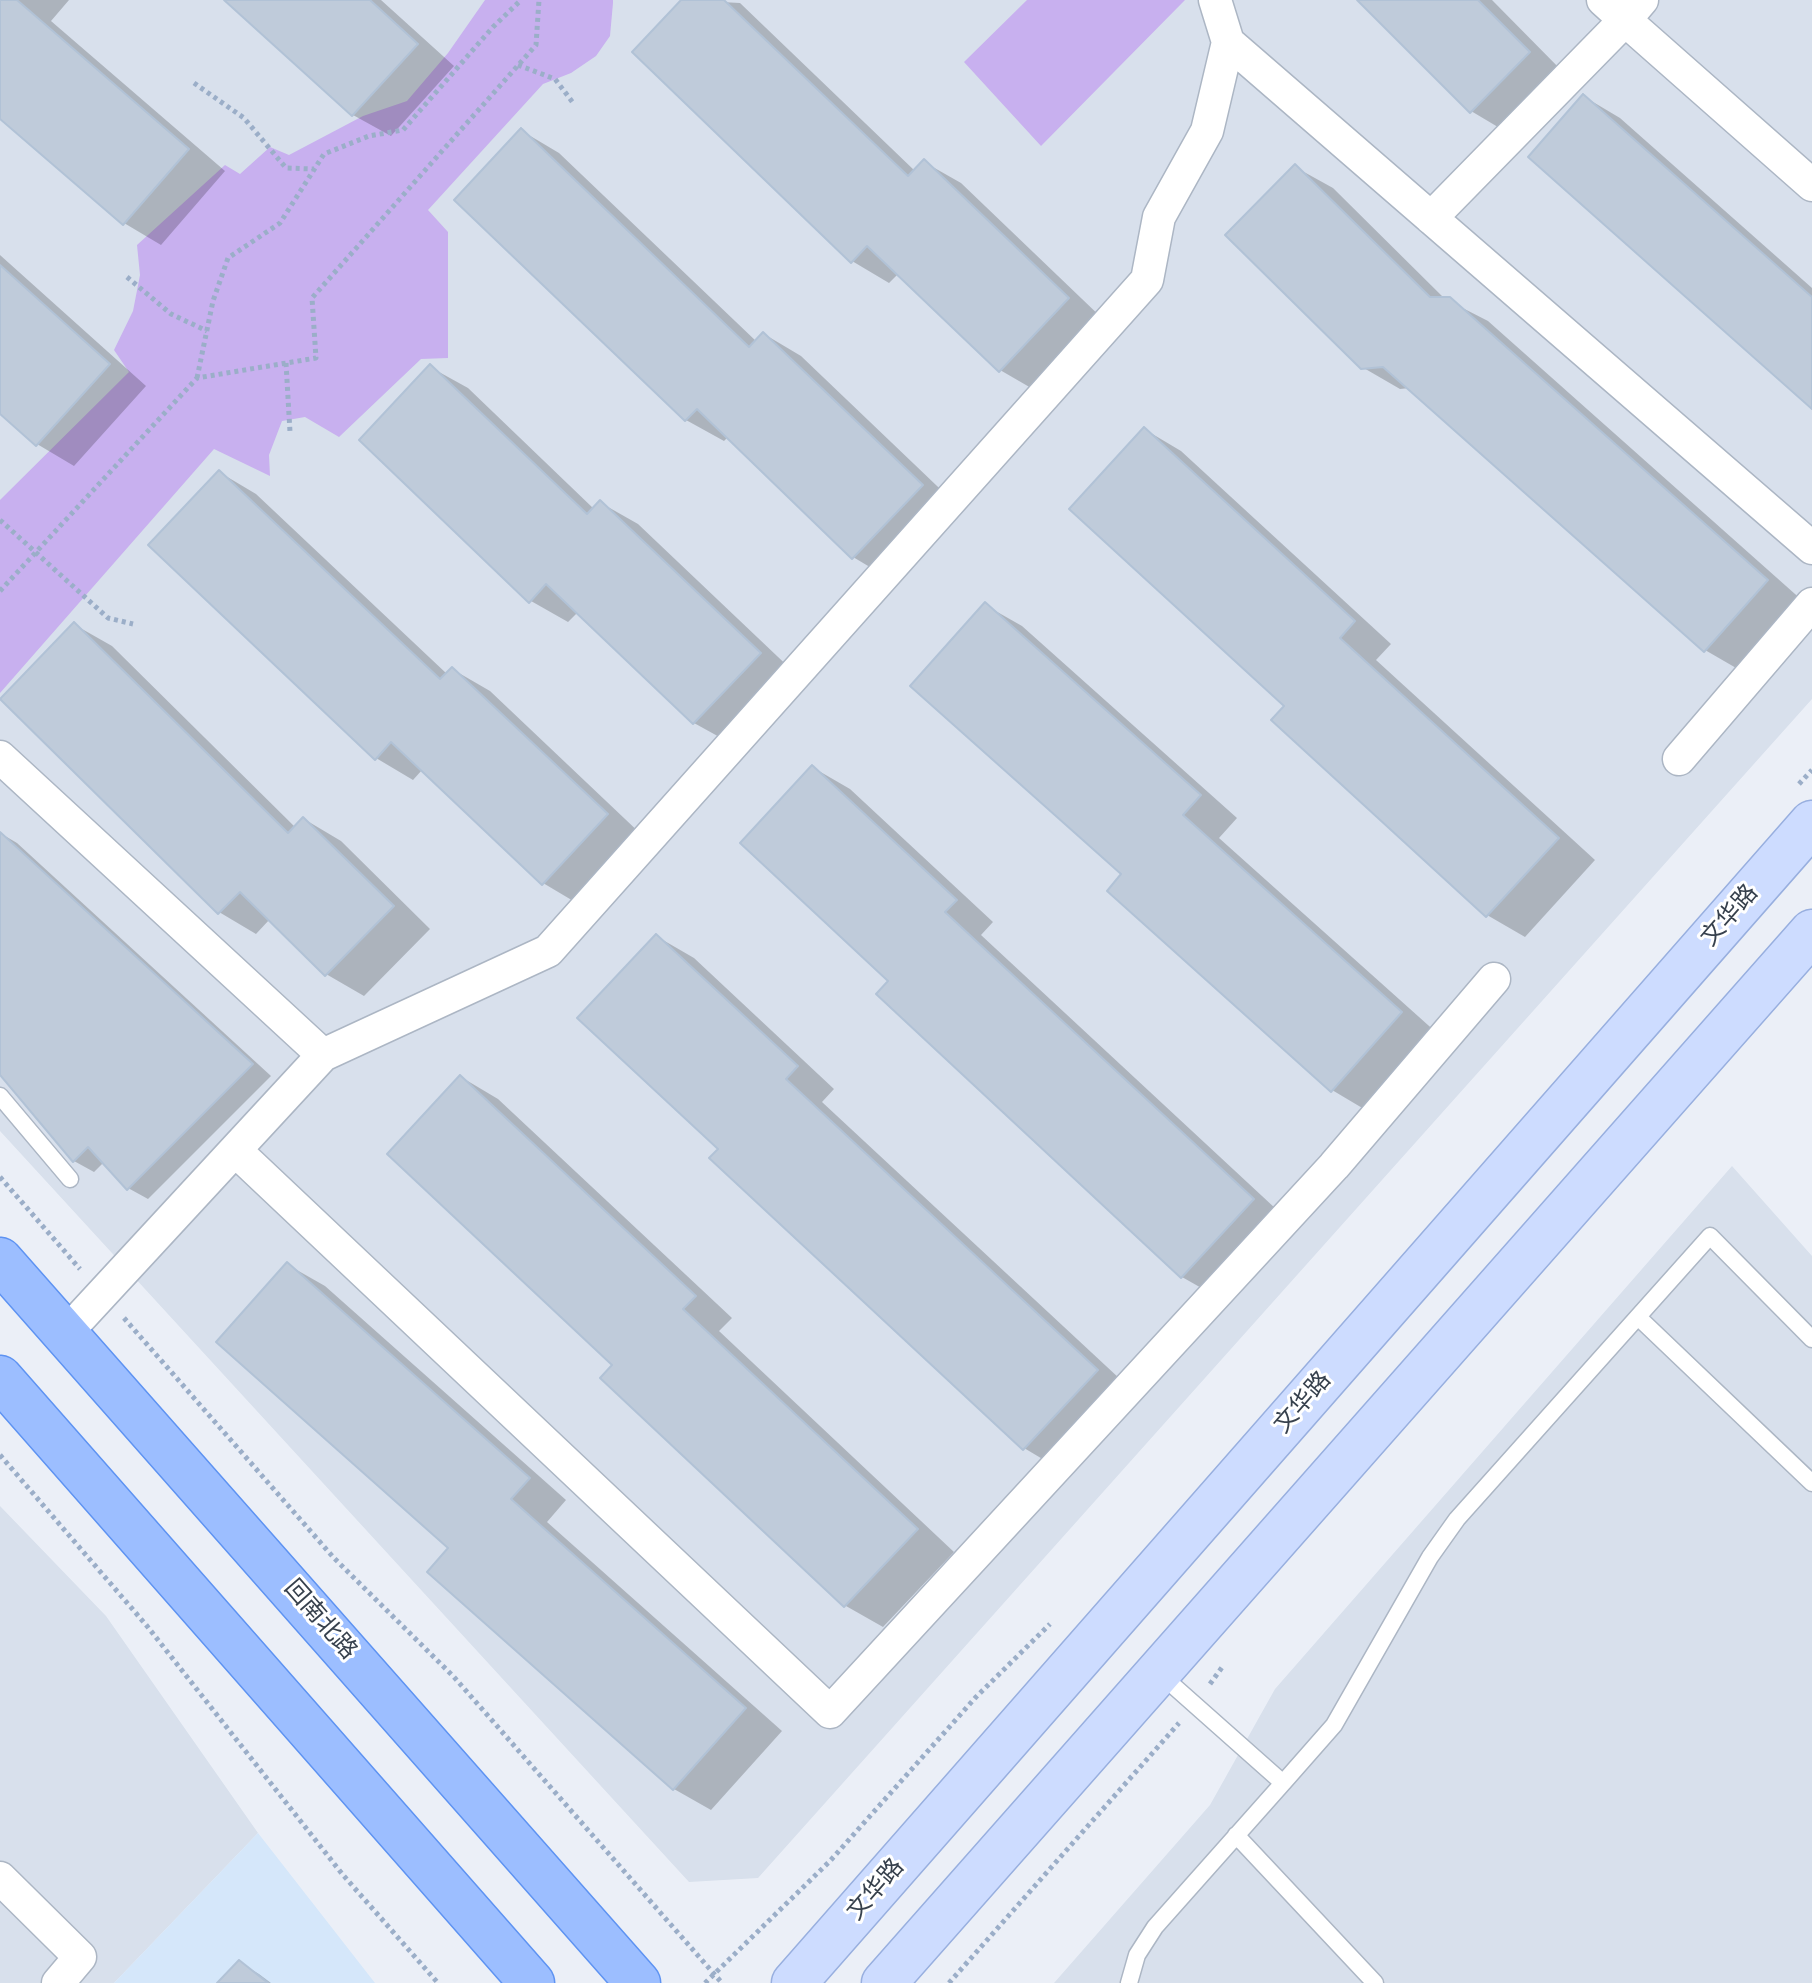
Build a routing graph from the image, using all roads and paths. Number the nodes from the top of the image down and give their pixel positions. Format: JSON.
{"nodes":[{"id":1,"x":521,"y":0,"type":"edge"},
{"id":2,"x":539,"y":0,"type":"edge"},
{"id":3,"x":1215,"y":0,"type":"edge"},
{"id":4,"x":1623,"y":7,"type":"edge"},
{"id":5,"x":1228,"y":42,"type":"junction"},
{"id":6,"x":518,"y":65,"type":"junction"},
{"id":7,"x":194,"y":83,"type":"dead end"},
{"id":8,"x":574,"y":104,"type":"dead end"},
{"id":9,"x":314,"y":169,"type":"junction"},
{"id":10,"x":1812,"y":185,"type":"edge"},
{"id":11,"x":1431,"y":218,"type":"junction"},
{"id":12,"x":127,"y":277,"type":"dead end"},
{"id":13,"x":207,"y":331,"type":"junction"},
{"id":14,"x":286,"y":363,"type":"junction"},
{"id":15,"x":197,"y":378,"type":"junction"},
{"id":16,"x":290,"y":432,"type":"dead end"},
{"id":17,"x":0,"y":520,"type":"edge"},
{"id":18,"x":1812,"y":548,"type":"edge"},
{"id":19,"x":37,"y":552,"type":"junction"},
{"id":20,"x":0,"y":591,"type":"edge"},
{"id":21,"x":1812,"y":604,"type":"edge"},
{"id":22,"x":133,"y":624,"type":"dead end"},
{"id":23,"x":0,"y":757,"type":"edge"},
{"id":24,"x":1679,"y":759,"type":"dead end"},
{"id":25,"x":1812,"y":823,"type":"edge"},
{"id":26,"x":1812,"y":932,"type":"edge"},
{"id":27,"x":1494,"y":979,"type":"dead end"},
{"id":28,"x":323,"y":1055,"type":"junction"},
{"id":29,"x":0,"y":1096,"type":"edge"},
{"id":30,"x":236,"y":1151,"type":"junction"},
{"id":31,"x":0,"y":1177,"type":"edge"},
{"id":32,"x":70,"y":1179,"type":"dead end"},
{"id":33,"x":0,"y":1260,"type":"edge"},
{"id":34,"x":102,"y":1294,"type":"junction"},
{"id":35,"x":1638,"y":1317,"type":"junction"},
{"id":36,"x":66,"y":1333,"type":"junction"},
{"id":37,"x":1812,"y":1339,"type":"edge"},
{"id":38,"x":0,"y":1378,"type":"edge"},
{"id":39,"x":0,"y":1455,"type":"edge"},
{"id":40,"x":1812,"y":1483,"type":"edge"},
{"id":41,"x":1158,"y":1672,"type":"junction"},
{"id":42,"x":1283,"y":1783,"type":"junction"},
{"id":43,"x":1236,"y":1835,"type":"junction"},
{"id":44,"x":0,"y":1878,"type":"edge"},
{"id":45,"x":744,"y":1946,"type":"dead end"},
{"id":46,"x":714,"y":1974,"type":"junction"},
{"id":47,"x":58,"y":1983,"type":"edge"},
{"id":48,"x":438,"y":1983,"type":"edge"},
{"id":49,"x":532,"y":1983,"type":"edge"},
{"id":50,"x":638,"y":1983,"type":"edge"},
{"id":51,"x":705,"y":1983,"type":"edge"},
{"id":52,"x":722,"y":1983,"type":"edge"},
{"id":53,"x":794,"y":1983,"type":"edge"},
{"id":54,"x":884,"y":1983,"type":"edge"},
{"id":55,"x":1129,"y":1983,"type":"edge"},
{"id":56,"x":1375,"y":1983,"type":"edge"}],
"edges":[{"from":1,"to":9,"type":"path"},
{"from":2,"to":6,"type":"path"},
{"from":3,"to":5,"type":"street"},
{"from":4,"to":10,"type":"street"},
{"from":4,"to":11,"type":"street"},
{"from":5,"to":11,"type":"street"},
{"from":5,"to":28,"type":"street"},
{"from":6,"to":8,"type":"path"},
{"from":6,"to":14,"type":"path"},
{"from":7,"to":9,"type":"path"},
{"from":9,"to":13,"type":"path"},
{"from":11,"to":18,"type":"street"},
{"from":12,"to":13,"type":"path"},
{"from":13,"to":15,"type":"path"},
{"from":14,"to":15,"type":"path"},
{"from":14,"to":16,"type":"path"},
{"from":15,"to":19,"type":"path"},
{"from":17,"to":19,"type":"path"},
{"from":19,"to":20,"type":"path"},
{"from":19,"to":22,"type":"path"},
{"from":21,"to":24,"type":"street"},
{"from":23,"to":28,"type":"street"},
{"from":25,"to":53,"type":"street","name":"文华路"},
{"from":26,"to":41,"type":"street"},
{"from":27,"to":30,"type":"street"},
{"from":28,"to":30,"type":"street"},
{"from":29,"to":32,"type":"lane"},
{"from":30,"to":34,"type":"street"},
{"from":31,"to":34,"type":"path"},
{"from":33,"to":36,"type":"main road","name":"回南北路"},
{"from":34,"to":36,"type":"street"},
{"from":34,"to":46,"type":"path"},
{"from":35,"to":37,"type":"lane"},
{"from":35,"to":40,"type":"lane"},
{"from":35,"to":42,"type":"lane"},
{"from":36,"to":50,"type":"main road","name":"回南北路"},
{"from":38,"to":49,"type":"main road"},
{"from":39,"to":48,"type":"path"},
{"from":41,"to":42,"type":"lane"},
{"from":41,"to":54,"type":"street"},
{"from":42,"to":43,"type":"lane"},
{"from":43,"to":55,"type":"lane"},
{"from":43,"to":56,"type":"lane"},
{"from":44,"to":47,"type":"street"},
{"from":45,"to":46,"type":"path"},
{"from":46,"to":51,"type":"path"},
{"from":46,"to":52,"type":"path"}]}
